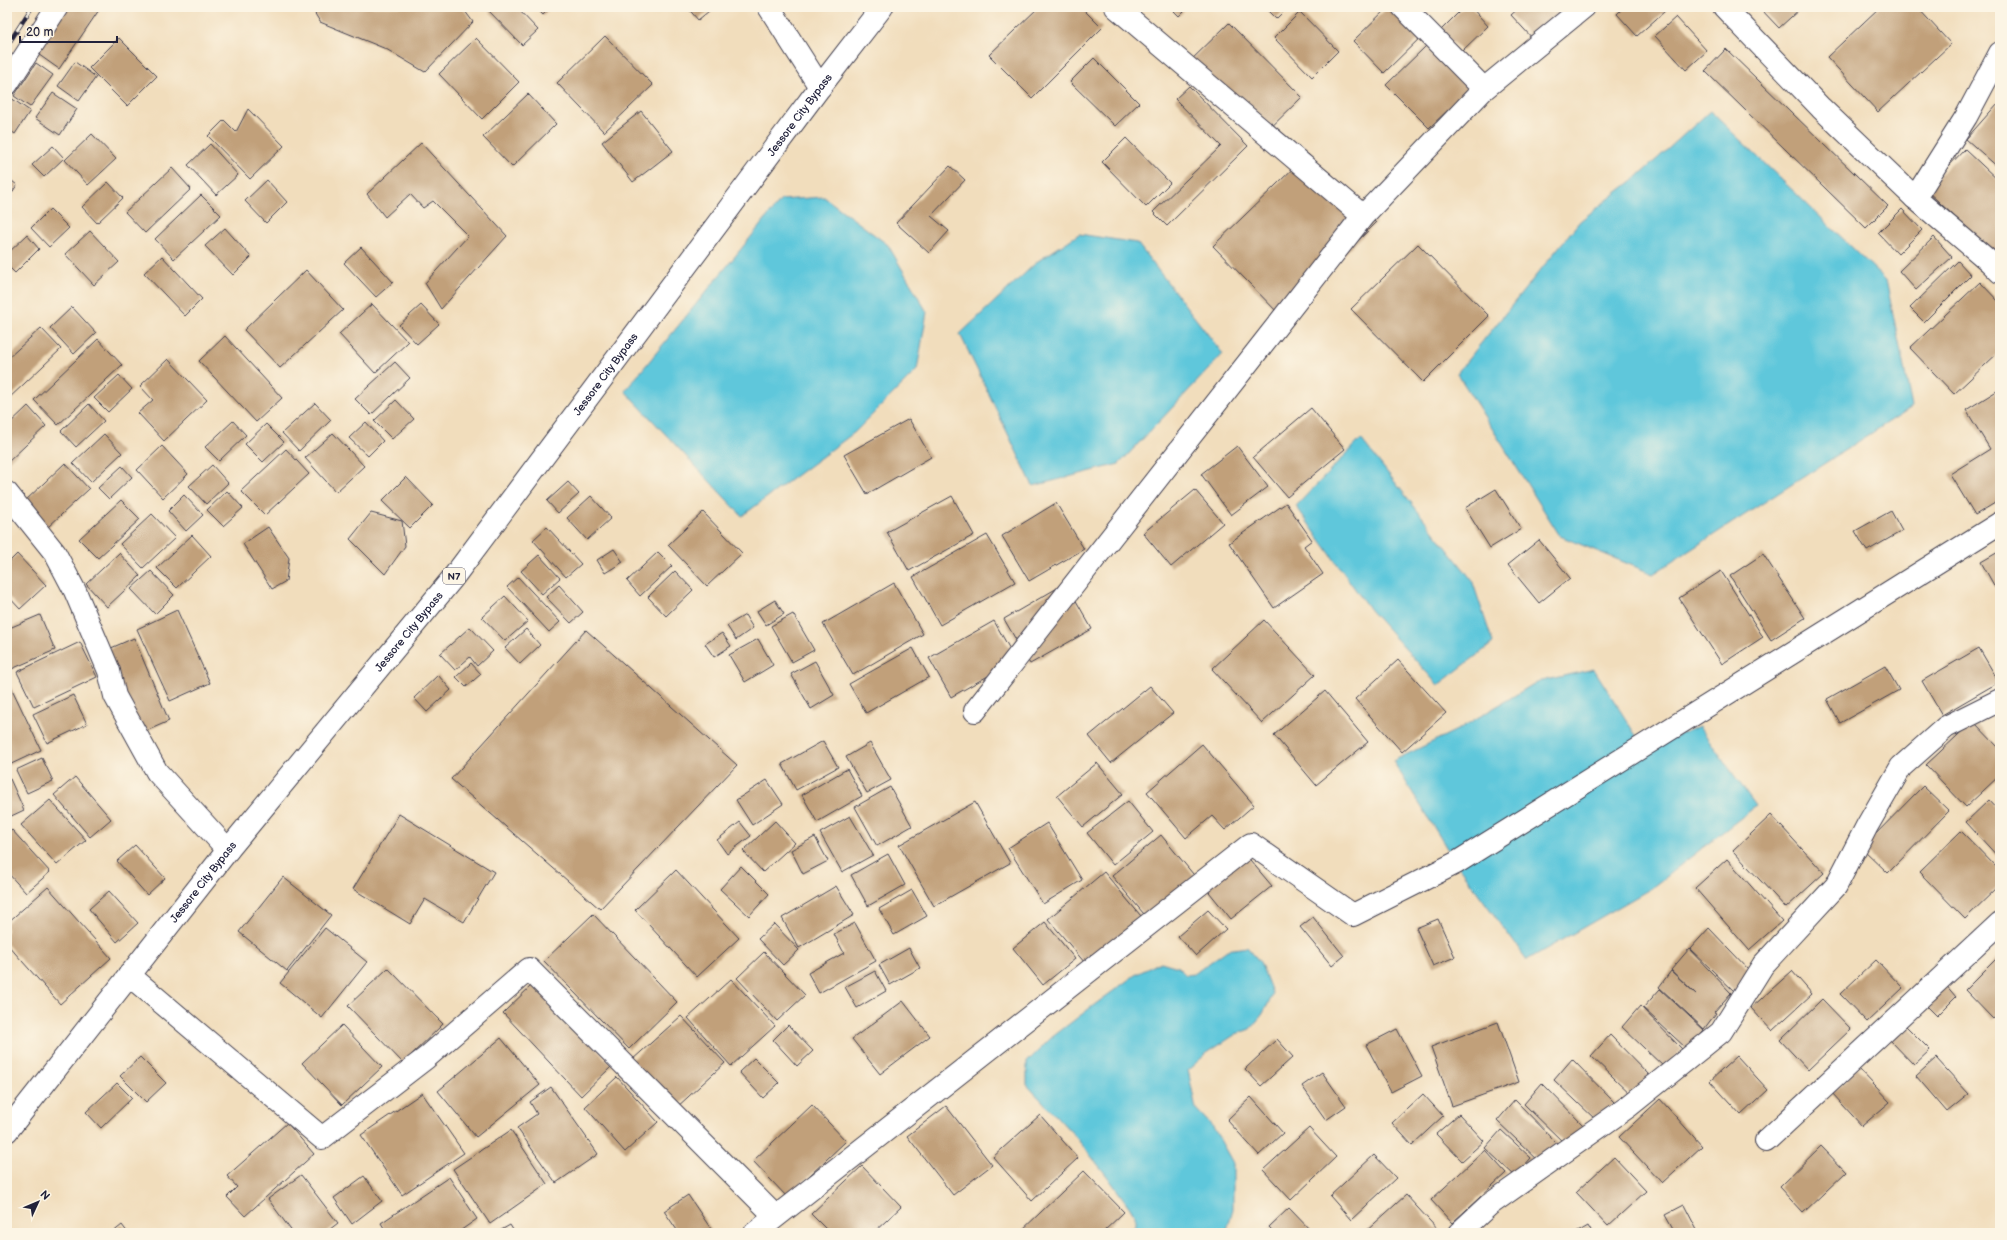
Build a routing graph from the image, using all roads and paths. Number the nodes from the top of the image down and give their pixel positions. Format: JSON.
{"nodes":[{"id":1,"x":57,"y":7,"type":"edge"},
{"id":2,"x":769,"y":7,"type":"edge"},
{"id":3,"x":882,"y":7,"type":"edge"},
{"id":4,"x":1116,"y":7,"type":"edge"},
{"id":5,"x":1403,"y":7,"type":"edge"},
{"id":6,"x":1584,"y":7,"type":"edge"},
{"id":7,"x":1724,"y":7,"type":"edge"},
{"id":8,"x":2000,"y":53,"type":"edge"},
{"id":9,"x":7,"y":84,"type":"edge"},
{"id":10,"x":820,"y":87,"type":"junction"},
{"id":11,"x":1484,"y":89,"type":"junction"},
{"id":12,"x":1915,"y":198,"type":"junction"},
{"id":13,"x":1364,"y":216,"type":"junction"},
{"id":14,"x":2000,"y":272,"type":"edge"},
{"id":15,"x":7,"y":493,"type":"edge"},
{"id":16,"x":2000,"y":523,"type":"edge"},
{"id":17,"x":2000,"y":700,"type":"edge"},
{"id":18,"x":975,"y":711,"type":"dead end"},
{"id":19,"x":228,"y":850,"type":"junction"},
{"id":20,"x":2000,"y":923,"type":"edge"},
{"id":21,"x":129,"y":975,"type":"junction"},
{"id":22,"x":7,"y":1131,"type":"edge"},
{"id":23,"x":1766,"y":1141,"type":"dead end"},
{"id":24,"x":774,"y":1216,"type":"junction"},
{"id":25,"x":755,"y":1233,"type":"edge"},
{"id":26,"x":1459,"y":1233,"type":"edge"}],
"edges":[{"from":1,"to":9,"type":"main road"},
{"from":2,"to":10,"type":"main road"},
{"from":3,"to":10,"type":"main road","name":"Jessore City Bypass","number":"N7"},
{"from":4,"to":13,"type":"main road"},
{"from":5,"to":11,"type":"main road"},
{"from":6,"to":11,"type":"main road"},
{"from":7,"to":12,"type":"main road"},
{"from":8,"to":12,"type":"main road"},
{"from":10,"to":19,"type":"main road","name":"Jessore City Bypass","number":"N7"},
{"from":11,"to":13,"type":"main road"},
{"from":12,"to":14,"type":"main road"},
{"from":13,"to":18,"type":"main road"},
{"from":15,"to":19,"type":"main road"},
{"from":16,"to":24,"type":"main road"},
{"from":17,"to":26,"type":"main road"},
{"from":19,"to":21,"type":"main road","name":"Jessore City Bypass","number":"N7"},
{"from":20,"to":23,"type":"main road"},
{"from":21,"to":22,"type":"main road","name":"Jessore City Bypass","number":"N7"},
{"from":21,"to":24,"type":"main road"},
{"from":24,"to":25,"type":"main road"}]}
